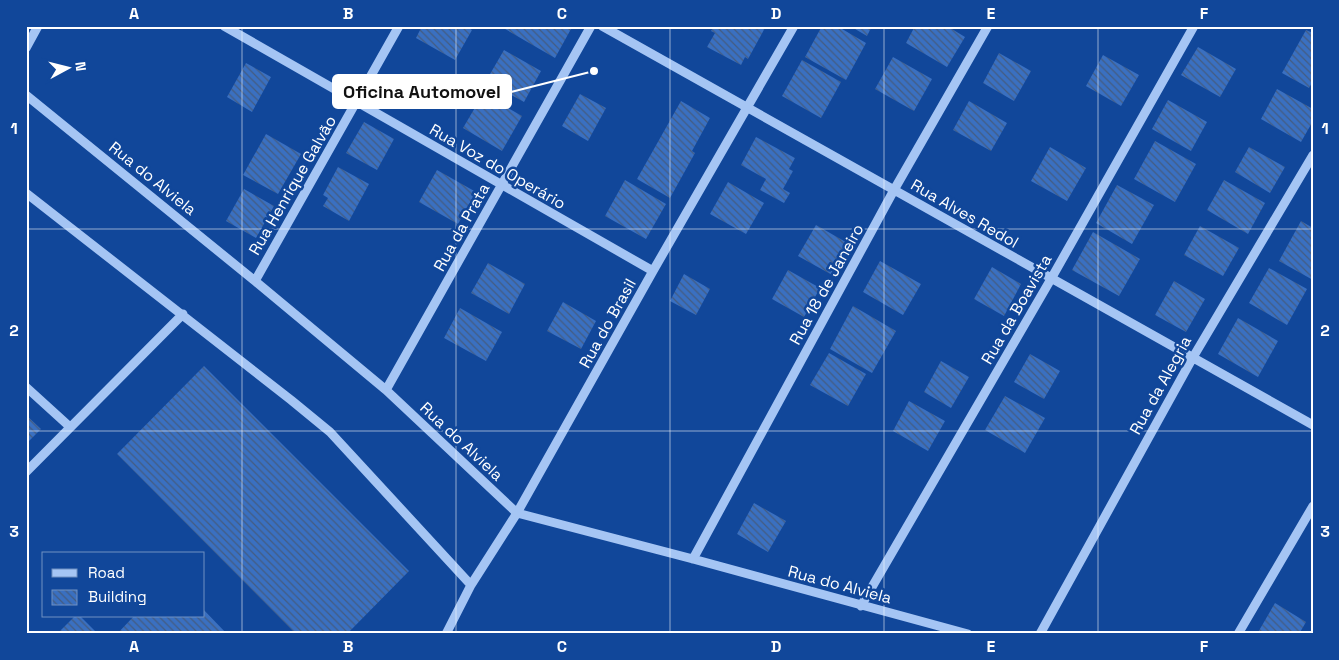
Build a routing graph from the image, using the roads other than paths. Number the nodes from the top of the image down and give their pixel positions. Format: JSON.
{"nodes":[{"id":1,"x":38,"y":26,"type":"edge"},
{"id":2,"x":224,"y":26,"type":"edge"},
{"id":3,"x":399,"y":26,"type":"edge"},
{"id":4,"x":591,"y":26,"type":"edge"},
{"id":5,"x":602,"y":26,"type":"edge"},
{"id":6,"x":794,"y":26,"type":"edge"},
{"id":7,"x":988,"y":26,"type":"edge"},
{"id":8,"x":1194,"y":26,"type":"edge"},
{"id":9,"x":26,"y":48,"type":"edge"},
{"id":10,"x":26,"y":95,"type":"edge"},
{"id":11,"x":357,"y":102,"type":"junction"},
{"id":12,"x":747,"y":107,"type":"junction"},
{"id":13,"x":1313,"y":155,"type":"edge"},
{"id":14,"x":501,"y":186,"type":"junction"},
{"id":15,"x":894,"y":190,"type":"junction"},
{"id":16,"x":26,"y":193,"type":"edge"},
{"id":17,"x":653,"y":271,"type":"junction"},
{"id":18,"x":1051,"y":279,"type":"junction"},
{"id":19,"x":255,"y":280,"type":"junction"},
{"id":20,"x":183,"y":314,"type":"junction"},
{"id":21,"x":1192,"y":359,"type":"junction"},
{"id":22,"x":26,"y":387,"type":"edge"},
{"id":23,"x":386,"y":390,"type":"junction"},
{"id":24,"x":1313,"y":425,"type":"edge"},
{"id":25,"x":70,"y":427,"type":"junction"},
{"id":26,"x":26,"y":472,"type":"edge"},
{"id":27,"x":1313,"y":506,"type":"edge"},
{"id":28,"x":517,"y":513,"type":"junction"},
{"id":29,"x":693,"y":559,"type":"junction"},
{"id":30,"x":471,"y":585,"type":"junction"},
{"id":31,"x":861,"y":606,"type":"junction"},
{"id":32,"x":446,"y":634,"type":"edge"},
{"id":33,"x":968,"y":634,"type":"edge"},
{"id":34,"x":1040,"y":634,"type":"edge"},
{"id":35,"x":1238,"y":634,"type":"edge"}],
"edges":[{"from":1,"to":9,"type":"street"},
{"from":2,"to":11,"type":"street","name":"Rua Voz do Operário"},
{"from":3,"to":11,"type":"street","name":"Rua Henrique Galvão"},
{"from":4,"to":14,"type":"street","name":"Rua da Prata"},
{"from":5,"to":12,"type":"street","name":"Rua Alves Redol"},
{"from":6,"to":12,"type":"street","name":"Rua do Brasil"},
{"from":7,"to":15,"type":"street","name":"Rua 18 de Janeiro"},
{"from":8,"to":18,"type":"street","name":"Rua da Boavista"},
{"from":10,"to":19,"type":"street","name":"Rua do Alviela"},
{"from":11,"to":14,"type":"street","name":"Rua Voz do Operário"},
{"from":11,"to":19,"type":"street","name":"Rua Henrique Galvão"},
{"from":12,"to":15,"type":"street","name":"Rua Alves Redol"},
{"from":12,"to":17,"type":"street","name":"Rua do Brasil"},
{"from":13,"to":21,"type":"street","name":"Rua da Alegria"},
{"from":14,"to":17,"type":"street","name":"Rua Voz do Operário"},
{"from":14,"to":23,"type":"street","name":"Rua da Prata"},
{"from":15,"to":18,"type":"street","name":"Rua Alves Redol"},
{"from":15,"to":29,"type":"street","name":"Rua 18 de Janeiro"},
{"from":16,"to":20,"type":"street"},
{"from":17,"to":28,"type":"street","name":"Rua do Brasil"},
{"from":18,"to":21,"type":"street","name":"Rua Alves Redol"},
{"from":18,"to":31,"type":"street","name":"Rua da Boavista"},
{"from":19,"to":23,"type":"street","name":"Rua do Alviela"},
{"from":20,"to":25,"type":"street"},
{"from":20,"to":30,"type":"street"},
{"from":21,"to":24,"type":"street","name":"Rua Alves Redol"},
{"from":21,"to":34,"type":"street","name":"Rua da Alegria"},
{"from":22,"to":25,"type":"street"},
{"from":23,"to":28,"type":"street","name":"Rua do Alviela"},
{"from":25,"to":26,"type":"street"},
{"from":27,"to":35,"type":"street"},
{"from":28,"to":29,"type":"street","name":"Rua do Alviela"},
{"from":28,"to":30,"type":"street","name":"Rua do Brasil"},
{"from":29,"to":31,"type":"street","name":"Rua do Alviela"},
{"from":30,"to":32,"type":"street","name":"Rua do Brasil"},
{"from":31,"to":33,"type":"street","name":"Rua do Alviela"}]}
